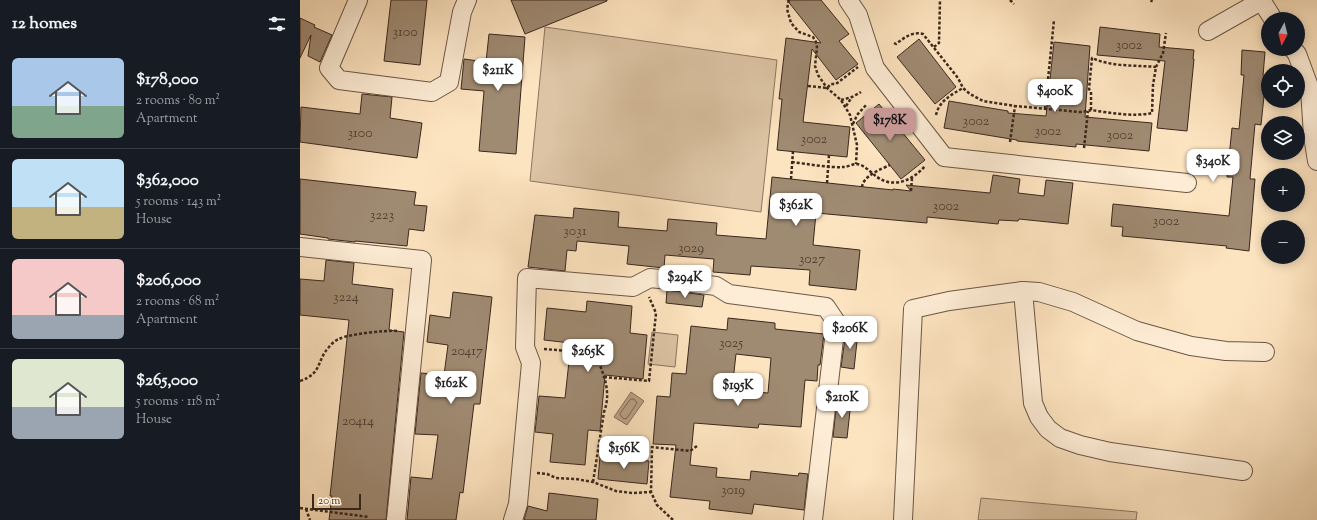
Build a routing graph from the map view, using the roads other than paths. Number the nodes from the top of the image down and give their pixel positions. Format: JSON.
{"nodes":[{"id":1,"x":358,"y":0,"type":"edge"},
{"id":2,"x":467,"y":0,"type":"edge"},
{"id":3,"x":848,"y":0,"type":"edge"},
{"id":4,"x":1261,"y":0,"type":"edge"},
{"id":5,"x":1269,"y":12,"type":"edge"},
{"id":6,"x":1208,"y":31,"type":"dead end"},
{"id":7,"x":1298,"y":56,"type":"edge"},
{"id":8,"x":1317,"y":161,"type":"edge"},
{"id":9,"x":1187,"y":183,"type":"dead end"},
{"id":10,"x":300,"y":247,"type":"edge"},
{"id":11,"x":1023,"y":291,"type":"junction"},
{"id":12,"x":1265,"y":352,"type":"dead end"},
{"id":13,"x":1243,"y":471,"type":"dead end"},
{"id":14,"x":396,"y":520,"type":"edge"},
{"id":15,"x":513,"y":520,"type":"edge"},
{"id":16,"x":813,"y":520,"type":"edge"},
{"id":17,"x":903,"y":520,"type":"edge"}],
"edges":[{"from":1,"to":2,"type":"street"},
{"from":3,"to":9,"type":"street"},
{"from":4,"to":5,"type":"street"},
{"from":4,"to":6,"type":"street"},
{"from":7,"to":8,"type":"street"},
{"from":10,"to":14,"type":"street"},
{"from":11,"to":12,"type":"street"},
{"from":11,"to":13,"type":"street"},
{"from":11,"to":17,"type":"street"},
{"from":15,"to":16,"type":"street"}]}
